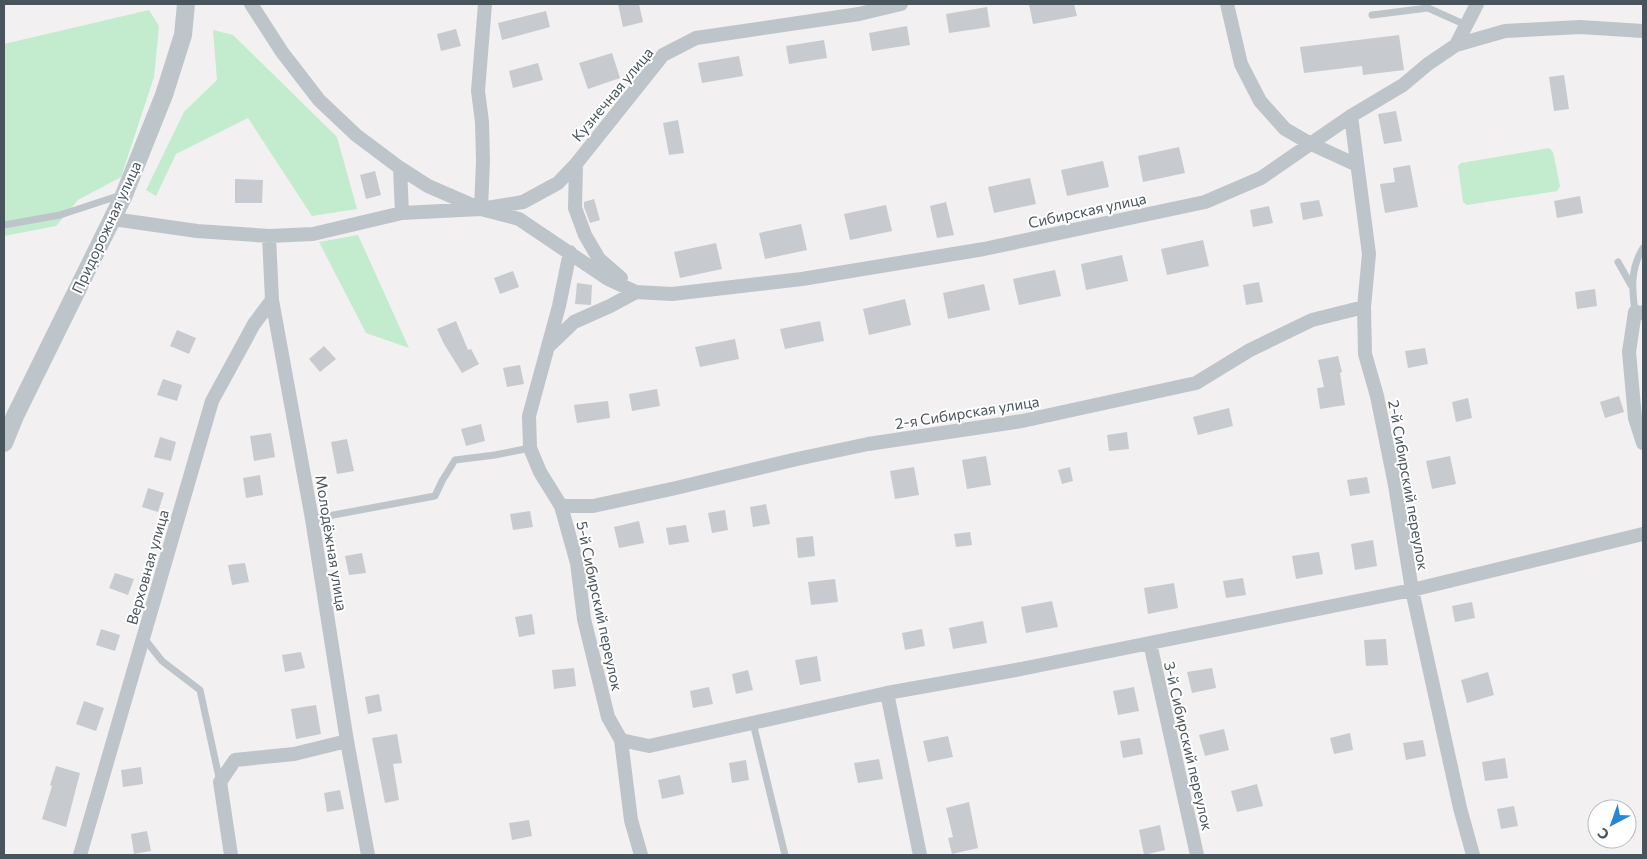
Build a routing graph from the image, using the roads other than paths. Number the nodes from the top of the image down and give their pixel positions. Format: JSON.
{"nodes":[{"id":1,"x":186,"y":4,"type":"edge"},
{"id":2,"x":251,"y":4,"type":"edge"},
{"id":3,"x":485,"y":4,"type":"edge"},
{"id":4,"x":900,"y":4,"type":"edge"},
{"id":5,"x":1226,"y":4,"type":"edge"},
{"id":6,"x":1477,"y":4,"type":"edge"},
{"id":7,"x":1372,"y":15,"type":"dead end"},
{"id":8,"x":1466,"y":25,"type":"junction"},
{"id":9,"x":1643,"y":31,"type":"edge"},
{"id":10,"x":1456,"y":45,"type":"junction"},
{"id":11,"x":1352,"y":116,"type":"junction"},
{"id":12,"x":1311,"y":144,"type":"junction"},
{"id":13,"x":576,"y":164,"type":"junction"},
{"id":14,"x":1357,"y":165,"type":"junction"},
{"id":15,"x":400,"y":168,"type":"junction"},
{"id":16,"x":124,"y":194,"type":"junction"},
{"id":17,"x":481,"y":209,"type":"junction"},
{"id":18,"x":402,"y":213,"type":"junction"},
{"id":19,"x":113,"y":219,"type":"junction"},
{"id":20,"x":4,"y":225,"type":"edge"},
{"id":21,"x":269,"y":236,"type":"junction"},
{"id":22,"x":1643,"y":248,"type":"edge"},
{"id":23,"x":570,"y":252,"type":"junction"},
{"id":24,"x":1618,"y":262,"type":"dead end"},
{"id":25,"x":1631,"y":285,"type":"junction"},
{"id":26,"x":636,"y":292,"type":"junction"},
{"id":27,"x":272,"y":300,"type":"junction"},
{"id":28,"x":1364,"y":307,"type":"junction"},
{"id":29,"x":1639,"y":312,"type":"edge"},
{"id":30,"x":548,"y":346,"type":"junction"},
{"id":31,"x":9,"y":416,"type":"edge"},
{"id":32,"x":4,"y":443,"type":"edge"},
{"id":33,"x":1643,"y":443,"type":"edge"},
{"id":34,"x":530,"y":448,"type":"junction"},
{"id":35,"x":561,"y":506,"type":"junction"},
{"id":36,"x":312,"y":519,"type":"junction"},
{"id":37,"x":1643,"y":534,"type":"edge"},
{"id":38,"x":1412,"y":590,"type":"junction"},
{"id":39,"x":144,"y":637,"type":"junction"},
{"id":40,"x":1150,"y":643,"type":"junction"},
{"id":41,"x":887,"y":693,"type":"junction"},
{"id":42,"x":753,"y":723,"type":"junction"},
{"id":43,"x":621,"y":740,"type":"junction"},
{"id":44,"x":347,"y":741,"type":"junction"},
{"id":45,"x":220,"y":782,"type":"junction"},
{"id":46,"x":85,"y":838,"type":"junction"},
{"id":47,"x":80,"y":855,"type":"edge"},
{"id":48,"x":88,"y":855,"type":"edge"},
{"id":49,"x":231,"y":855,"type":"edge"},
{"id":50,"x":368,"y":855,"type":"edge"},
{"id":51,"x":641,"y":855,"type":"edge"},
{"id":52,"x":785,"y":855,"type":"edge"},
{"id":53,"x":920,"y":855,"type":"edge"},
{"id":54,"x":1198,"y":855,"type":"edge"},
{"id":55,"x":1473,"y":855,"type":"edge"}],
"edges":[{"from":1,"to":16,"type":"street","name":"Придорожная улица"},
{"from":2,"to":15,"type":"street"},
{"from":3,"to":17,"type":"street"},
{"from":4,"to":13,"type":"street","name":"Кузнечная улица"},
{"from":5,"to":12,"type":"street"},
{"from":6,"to":8,"type":"street","name":"Сибирская улица"},
{"from":7,"to":8,"type":"lane"},
{"from":8,"to":10,"type":"street","name":"Сибирская улица"},
{"from":9,"to":10,"type":"street"},
{"from":10,"to":11,"type":"street","name":"Сибирская улица"},
{"from":11,"to":12,"type":"street","name":"Сибирская улица"},
{"from":11,"to":14,"type":"street","name":"2-й Сибирский переулок"},
{"from":12,"to":14,"type":"street"},
{"from":12,"to":26,"type":"street","name":"Сибирская улица"},
{"from":13,"to":17,"type":"street","name":"Кузнечная улица"},
{"from":13,"to":26,"type":"street"},
{"from":14,"to":28,"type":"street","name":"2-й Сибирский переулок"},
{"from":15,"to":17,"type":"street"},
{"from":15,"to":18,"type":"street"},
{"from":16,"to":19,"type":"street","name":"Придорожная улица"},
{"from":16,"to":20,"type":"lane"},
{"from":17,"to":18,"type":"street"},
{"from":17,"to":23,"type":"street"},
{"from":18,"to":21,"type":"street"},
{"from":19,"to":21,"type":"street"},
{"from":19,"to":31,"type":"street","name":"Придорожная улица"},
{"from":21,"to":27,"type":"street","name":"Молодёжная улица"},
{"from":22,"to":25,"type":"lane"},
{"from":23,"to":26,"type":"street"},
{"from":23,"to":30,"type":"street","name":"5-й Сибирский переулок"},
{"from":24,"to":25,"type":"lane"},
{"from":25,"to":29,"type":"lane"},
{"from":26,"to":30,"type":"street"},
{"from":27,"to":36,"type":"street","name":"Молодёжная улица"},
{"from":27,"to":39,"type":"street","name":"Верховная улица"},
{"from":28,"to":35,"type":"street","name":"2-я Сибирская улица"},
{"from":28,"to":38,"type":"street","name":"2-й Сибирский переулок"},
{"from":29,"to":33,"type":"street"},
{"from":30,"to":34,"type":"street","name":"5-й Сибирский переулок"},
{"from":31,"to":32,"type":"street","name":"Придорожная улица"},
{"from":34,"to":35,"type":"street","name":"5-й Сибирский переулок"},
{"from":34,"to":36,"type":"lane"},
{"from":35,"to":43,"type":"street","name":"5-й Сибирский переулок"},
{"from":36,"to":44,"type":"street","name":"Молодёжная улица"},
{"from":37,"to":38,"type":"street"},
{"from":38,"to":40,"type":"street"},
{"from":38,"to":55,"type":"street","name":"2-й Сибирский переулок"},
{"from":39,"to":45,"type":"lane"},
{"from":39,"to":46,"type":"street","name":"Верховная улица"},
{"from":40,"to":41,"type":"street"},
{"from":40,"to":54,"type":"street","name":"3-й Сибирский переулок"},
{"from":41,"to":42,"type":"street"},
{"from":41,"to":53,"type":"street"},
{"from":42,"to":43,"type":"street"},
{"from":42,"to":52,"type":"lane"},
{"from":43,"to":51,"type":"street","name":"5-й Сибирский переулок"},
{"from":44,"to":45,"type":"street"},
{"from":44,"to":50,"type":"street","name":"Молодёжная улица"},
{"from":45,"to":49,"type":"street"},
{"from":46,"to":47,"type":"street","name":"Верховная улица"},
{"from":46,"to":48,"type":"street"}]}
